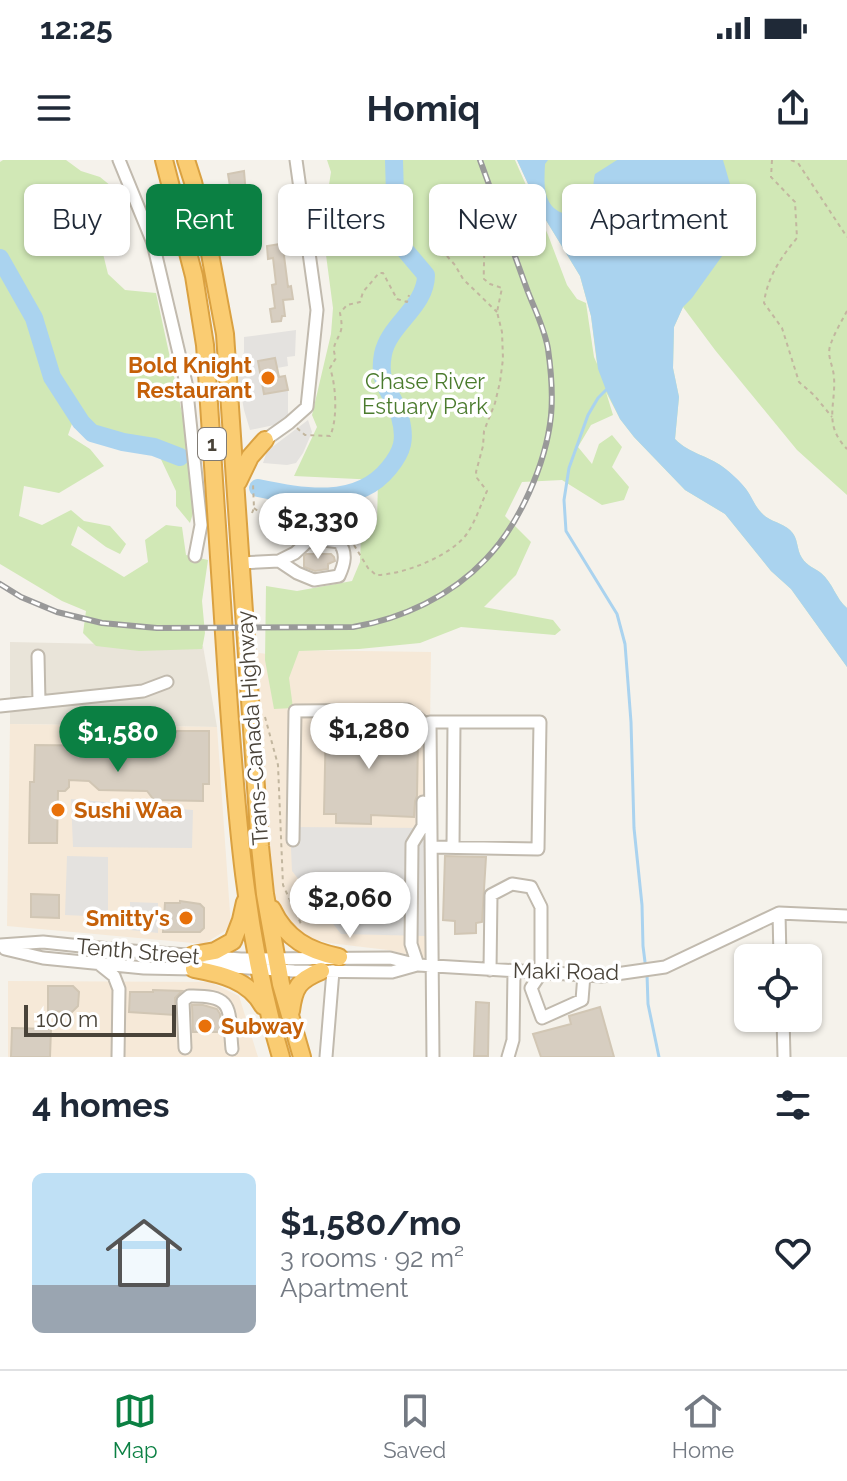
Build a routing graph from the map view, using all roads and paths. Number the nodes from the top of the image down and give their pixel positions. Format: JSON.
{"nodes":[{"id":1,"x":119,"y":160,"type":"edge"},
{"id":2,"x":186,"y":160,"type":"edge"},
{"id":3,"x":194,"y":160,"type":"edge"},
{"id":4,"x":296,"y":160,"type":"edge"},
{"id":5,"x":772,"y":160,"type":"edge"},
{"id":6,"x":791,"y":160,"type":"edge"},
{"id":7,"x":164,"y":163,"type":"edge"},
{"id":8,"x":193,"y":182,"type":"junction"},
{"id":9,"x":847,"y":237,"type":"edge"},
{"id":10,"x":409,"y":295,"type":"dead end"},
{"id":11,"x":847,"y":311,"type":"edge"},
{"id":12,"x":497,"y":312,"type":"junction"},
{"id":13,"x":832,"y":417,"type":"junction"},
{"id":14,"x":289,"y":423,"type":"junction"},
{"id":15,"x":265,"y":440,"type":"joint"},
{"id":16,"x":847,"y":449,"type":"edge"},
{"id":17,"x":236,"y":488,"type":"junction"},
{"id":18,"x":250,"y":517,"type":"dead end"},
{"id":19,"x":346,"y":534,"type":"dead end"},
{"id":20,"x":354,"y":545,"type":"dead end"},
{"id":21,"x":195,"y":556,"type":"dead end"},
{"id":22,"x":279,"y":561,"type":"junction"},
{"id":23,"x":241,"y":563,"type":"junction"},
{"id":24,"x":38,"y":656,"type":"dead end"},
{"id":25,"x":167,"y":682,"type":"dead end"},
{"id":26,"x":39,"y":702,"type":"junction"},
{"id":27,"x":0,"y":706,"type":"edge"},
{"id":28,"x":263,"y":710,"type":"dead end"},
{"id":29,"x":454,"y":722,"type":"junction"},
{"id":30,"x":293,"y":840,"type":"dead end"},
{"id":31,"x":431,"y":847,"type":"junction"},
{"id":32,"x":453,"y":847,"type":"junction"},
{"id":33,"x":265,"y":894,"type":"junction"},
{"id":34,"x":246,"y":897,"type":"junction"},
{"id":35,"x":779,"y":913,"type":"junction"},
{"id":36,"x":847,"y":916,"type":"edge"},
{"id":37,"x":295,"y":940,"type":"junction"},
{"id":38,"x":780,"y":944,"type":"edge"},
{"id":39,"x":0,"y":946,"type":"edge"},
{"id":40,"x":194,"y":962,"type":"junction"},
{"id":41,"x":99,"y":964,"type":"junction"},
{"id":42,"x":258,"y":964,"type":"junction"},
{"id":43,"x":278,"y":964,"type":"junction"},
{"id":44,"x":418,"y":965,"type":"junction"},
{"id":45,"x":331,"y":966,"type":"junction"},
{"id":46,"x":431,"y":966,"type":"junction"},
{"id":47,"x":144,"y":968,"type":"junction"},
{"id":48,"x":490,"y":970,"type":"junction"},
{"id":49,"x":514,"y":971,"type":"junction"},
{"id":50,"x":541,"y":973,"type":"junction"},
{"id":51,"x":584,"y":975,"type":"junction"},
{"id":52,"x":119,"y":989,"type":"junction"},
{"id":53,"x":290,"y":1016,"type":"junction"},
{"id":54,"x":269,"y":1018,"type":"junction"},
{"id":55,"x":783,"y":1032,"type":"edge"},
{"id":56,"x":185,"y":1048,"type":"dead end"},
{"id":57,"x":232,"y":1049,"type":"dead end"},
{"id":58,"x":118,"y":1057,"type":"edge"},
{"id":59,"x":281,"y":1057,"type":"edge"},
{"id":60,"x":302,"y":1057,"type":"edge"},
{"id":61,"x":326,"y":1057,"type":"edge"},
{"id":62,"x":433,"y":1057,"type":"edge"},
{"id":63,"x":508,"y":1057,"type":"edge"},
{"id":64,"x":784,"y":1057,"type":"edge"}],
"edges":[{"from":1,"to":21,"type":"street"},
{"from":2,"to":8,"type":"highway","name":"Trans-Canada Highway","number":"1"},
{"from":3,"to":8,"type":"highway"},
{"from":4,"to":14,"type":"street"},
{"from":5,"to":13,"type":"path"},
{"from":6,"to":9,"type":"path"},
{"from":7,"to":34,"type":"highway","name":"Trans-Canada Highway","number":"1"},
{"from":8,"to":17,"type":"highway","name":"Trans-Canada Highway","number":"1"},
{"from":10,"to":14,"type":"path"},
{"from":11,"to":13,"type":"path"},
{"from":12,"to":12,"type":"path"},
{"from":12,"to":20,"type":"path"},
{"from":13,"to":16,"type":"path"},
{"from":14,"to":15,"type":"street"},
{"from":15,"to":17,"type":"highway"},
{"from":17,"to":23,"type":"highway","name":"Trans-Canada Highway","number":"1"},
{"from":18,"to":19,"type":"path"},
{"from":22,"to":22,"type":"street"},
{"from":22,"to":23,"type":"street"},
{"from":23,"to":33,"type":"highway","name":"Trans-Canada Highway","number":"1"},
{"from":24,"to":26,"type":"street"},
{"from":25,"to":26,"type":"street"},
{"from":26,"to":27,"type":"street"},
{"from":28,"to":37,"type":"path"},
{"from":29,"to":31,"type":"street"},
{"from":29,"to":32,"type":"street"},
{"from":29,"to":32,"type":"street"},
{"from":30,"to":44,"type":"street"},
{"from":31,"to":32,"type":"street"},
{"from":31,"to":46,"type":"street"},
{"from":33,"to":37,"type":"highway"},
{"from":33,"to":43,"type":"highway","name":"Trans-Canada Highway","number":"1"},
{"from":34,"to":40,"type":"highway"},
{"from":34,"to":42,"type":"highway","name":"Trans-Canada Highway","number":"1"},
{"from":35,"to":36,"type":"street","name":"Maki Road"},
{"from":35,"to":38,"type":"street"},
{"from":35,"to":51,"type":"street","name":"Maki Road"},
{"from":37,"to":45,"type":"highway"},
{"from":39,"to":40,"type":"street","name":"Tenth Street"},
{"from":39,"to":41,"type":"street","name":"Tenth Street"},
{"from":40,"to":42,"type":"street","name":"Tenth Street"},
{"from":40,"to":47,"type":"street","name":"Tenth Street"},
{"from":40,"to":54,"type":"highway"},
{"from":41,"to":47,"type":"street","name":"Tenth Street"},
{"from":41,"to":52,"type":"street"},
{"from":42,"to":43,"type":"street","name":"Maki Road"},
{"from":42,"to":54,"type":"highway","name":"Trans-Canada Highway","number":"1"},
{"from":43,"to":45,"type":"street","name":"Maki Road"},
{"from":43,"to":45,"type":"street","name":"Maki Road"},
{"from":43,"to":53,"type":"highway","name":"Trans-Canada Highway","number":"1"},
{"from":44,"to":45,"type":"street","name":"Maki Road"},
{"from":44,"to":46,"type":"street","name":"Maki Road"},
{"from":45,"to":53,"type":"highway"},
{"from":45,"to":61,"type":"street"},
{"from":46,"to":48,"type":"street","name":"Maki Road"},
{"from":46,"to":62,"type":"street"},
{"from":47,"to":52,"type":"street"},
{"from":48,"to":49,"type":"street","name":"Maki Road"},
{"from":48,"to":50,"type":"street"},
{"from":49,"to":50,"type":"street","name":"Maki Road"},
{"from":49,"to":63,"type":"street"},
{"from":50,"to":51,"type":"street","name":"Maki Road"},
{"from":50,"to":51,"type":"street"},
{"from":52,"to":58,"type":"street"},
{"from":53,"to":60,"type":"highway","name":"Trans-Canada Highway","number":"1"},
{"from":54,"to":59,"type":"highway","name":"Trans-Canada Highway","number":"1"},
{"from":55,"to":64,"type":"street"},
{"from":56,"to":57,"type":"street"}]}
